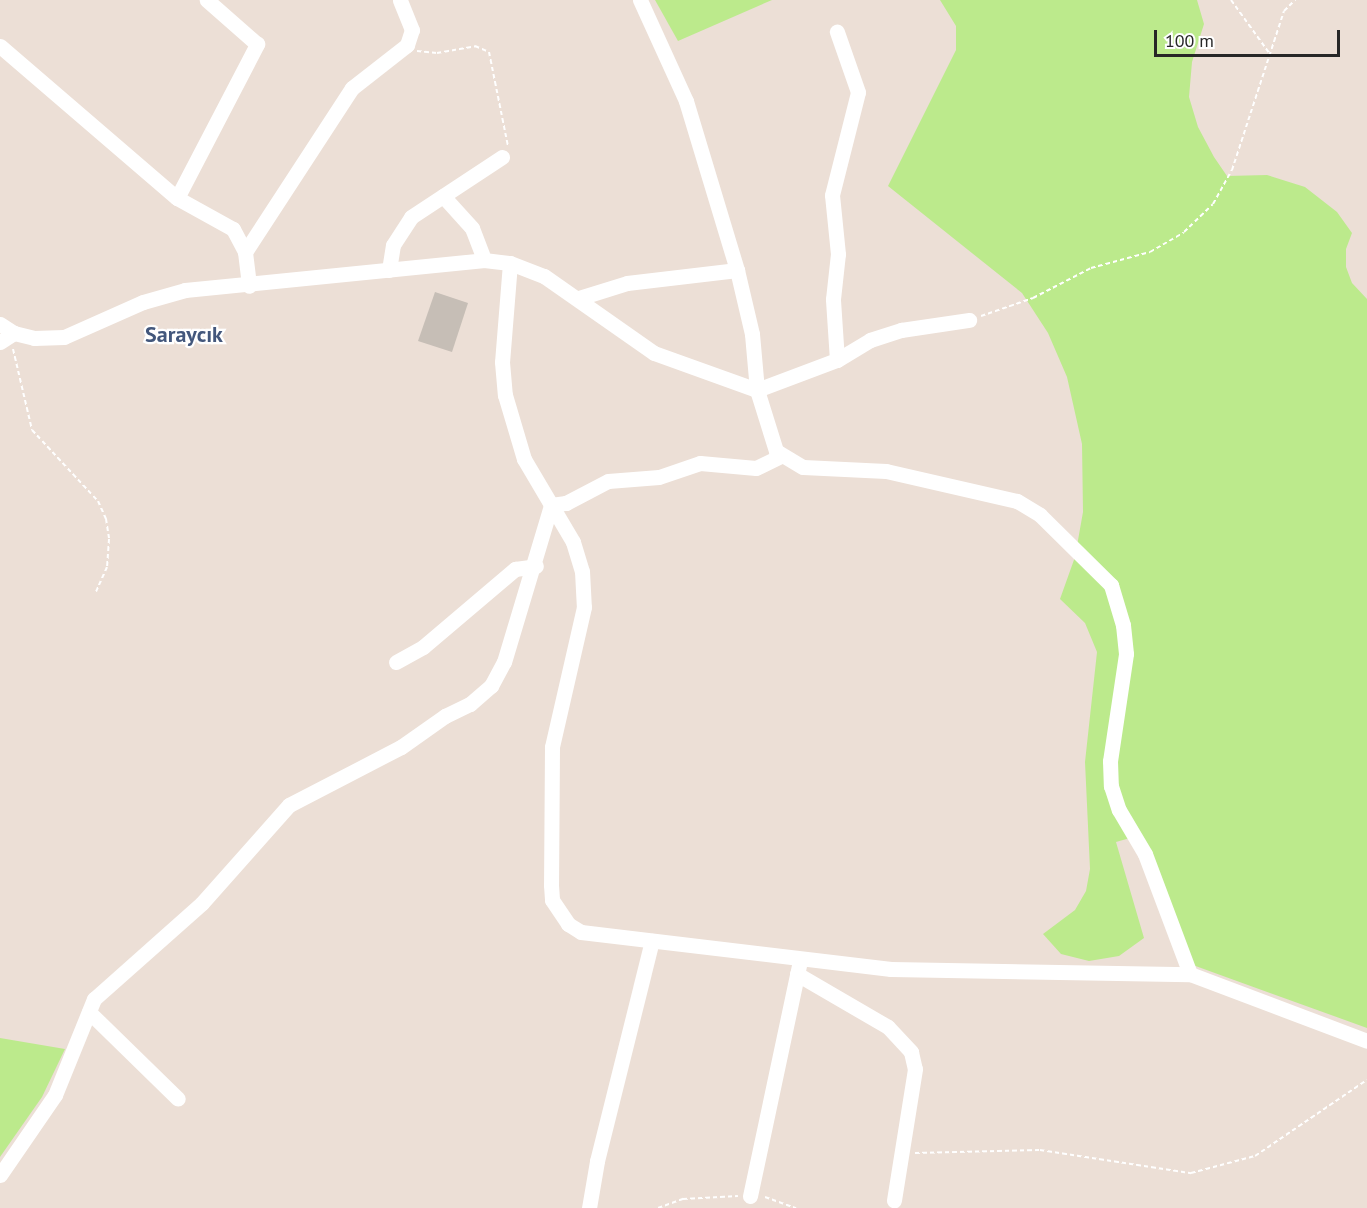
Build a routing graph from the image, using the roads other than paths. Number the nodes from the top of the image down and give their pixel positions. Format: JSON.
{"nodes":[{"id":1,"x":207,"y":0,"type":"edge"},
{"id":2,"x":400,"y":0,"type":"edge"},
{"id":3,"x":640,"y":0,"type":"edge"},
{"id":4,"x":837,"y":32,"type":"dead end"},
{"id":5,"x":0,"y":46,"type":"edge"},
{"id":6,"x":502,"y":156,"type":"road end"},
{"id":7,"x":442,"y":196,"type":"junction"},
{"id":8,"x":177,"y":198,"type":"junction"},
{"id":9,"x":245,"y":252,"type":"junction"},
{"id":10,"x":484,"y":260,"type":"junction"},
{"id":11,"x":510,"y":263,"type":"junction"},
{"id":12,"x":389,"y":270,"type":"junction"},
{"id":13,"x":737,"y":270,"type":"junction"},
{"id":14,"x":249,"y":286,"type":"junction"},
{"id":15,"x":579,"y":298,"type":"junction"},
{"id":16,"x":969,"y":320,"type":"road end"},
{"id":17,"x":0,"y":324,"type":"edge"},
{"id":18,"x":8,"y":337,"type":"edge"},
{"id":19,"x":837,"y":360,"type":"junction"},
{"id":20,"x":757,"y":390,"type":"junction"},
{"id":21,"x":781,"y":456,"type":"junction"},
{"id":22,"x":551,"y":505,"type":"junction"},
{"id":23,"x":536,"y":566,"type":"junction"},
{"id":24,"x":396,"y":662,"type":"dead end"},
{"id":25,"x":652,"y":941,"type":"junction"},
{"id":26,"x":799,"y":967,"type":"junction"},
{"id":27,"x":1190,"y":974,"type":"junction"},
{"id":28,"x":89,"y":1012,"type":"junction"},
{"id":29,"x":1367,"y":1041,"type":"edge"},
{"id":30,"x":178,"y":1099,"type":"dead end"},
{"id":31,"x":0,"y":1175,"type":"edge"},
{"id":32,"x":750,"y":1196,"type":"road end"},
{"id":33,"x":894,"y":1200,"type":"dead end"},
{"id":34,"x":589,"y":1208,"type":"edge"}],
"edges":[{"from":1,"to":8,"type":"street"},
{"from":2,"to":9,"type":"street"},
{"from":3,"to":13,"type":"street"},
{"from":4,"to":19,"type":"street"},
{"from":5,"to":8,"type":"street"},
{"from":6,"to":7,"type":"street"},
{"from":7,"to":10,"type":"street"},
{"from":7,"to":12,"type":"street"},
{"from":8,"to":9,"type":"street"},
{"from":9,"to":14,"type":"street"},
{"from":10,"to":11,"type":"street"},
{"from":10,"to":12,"type":"street"},
{"from":11,"to":15,"type":"street"},
{"from":11,"to":22,"type":"street"},
{"from":12,"to":14,"type":"street"},
{"from":13,"to":15,"type":"street"},
{"from":13,"to":20,"type":"street"},
{"from":14,"to":18,"type":"street"},
{"from":15,"to":20,"type":"street"},
{"from":16,"to":19,"type":"street"},
{"from":17,"to":18,"type":"street"},
{"from":19,"to":20,"type":"street"},
{"from":20,"to":21,"type":"street"},
{"from":21,"to":22,"type":"street"},
{"from":21,"to":27,"type":"street"},
{"from":22,"to":23,"type":"street"},
{"from":22,"to":25,"type":"street"},
{"from":23,"to":24,"type":"street"},
{"from":23,"to":28,"type":"street"},
{"from":25,"to":26,"type":"street"},
{"from":25,"to":34,"type":"street"},
{"from":26,"to":27,"type":"street"},
{"from":26,"to":32,"type":"street"},
{"from":26,"to":33,"type":"street"},
{"from":27,"to":29,"type":"street"},
{"from":28,"to":30,"type":"street"},
{"from":28,"to":31,"type":"street"}]}
